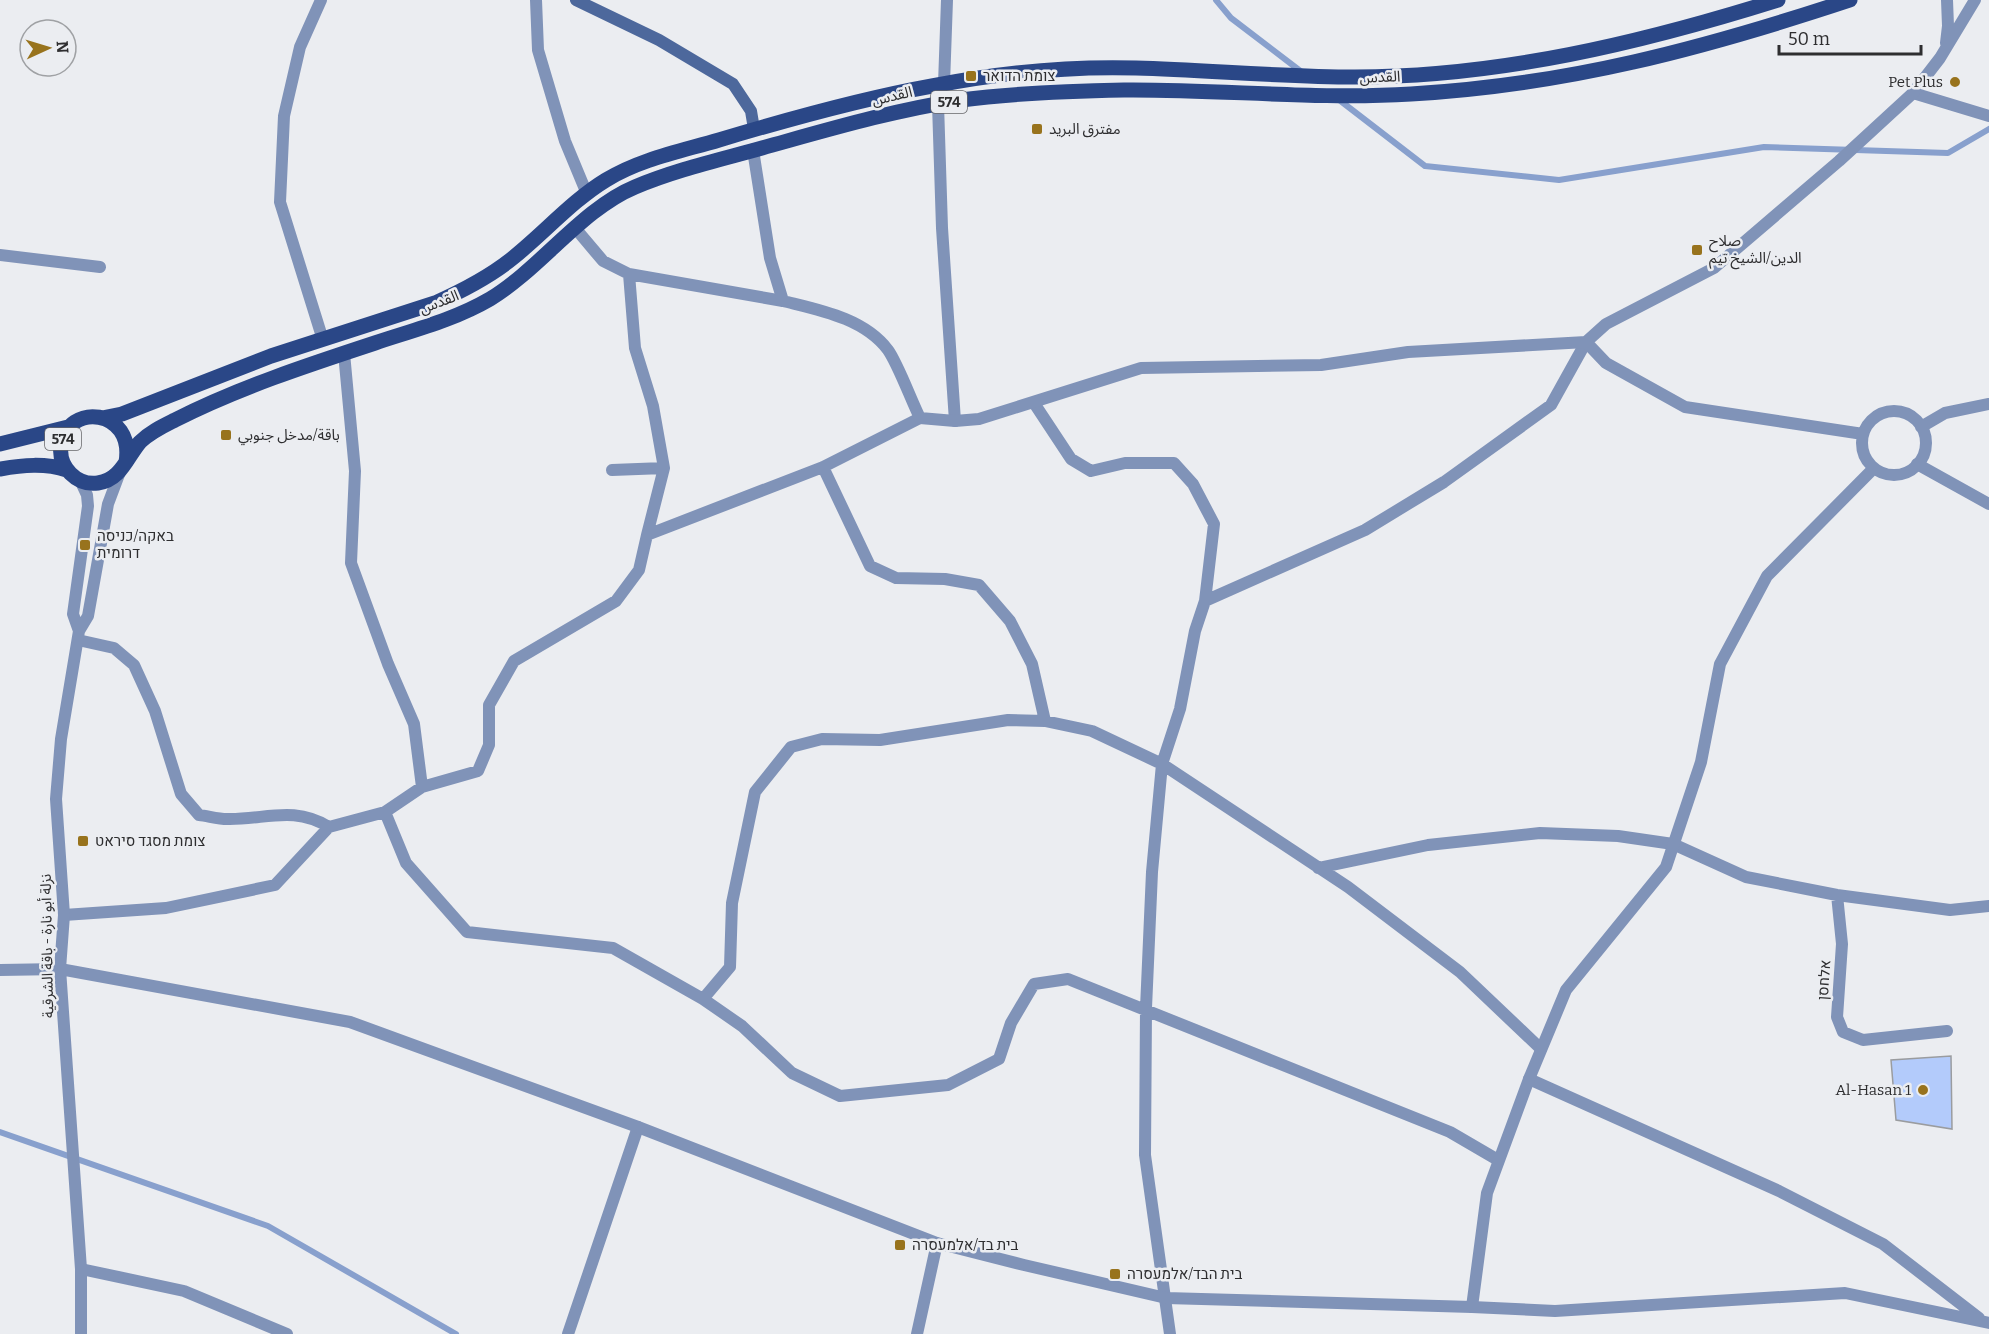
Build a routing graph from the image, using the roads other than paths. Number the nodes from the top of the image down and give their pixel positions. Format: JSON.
{"nodes":[{"id":1,"x":321,"y":0,"type":"edge"},
{"id":2,"x":536,"y":0,"type":"edge"},
{"id":3,"x":576,"y":0,"type":"edge"},
{"id":4,"x":948,"y":0,"type":"edge"},
{"id":5,"x":1778,"y":0,"type":"edge"},
{"id":6,"x":1850,"y":0,"type":"edge"},
{"id":7,"x":1947,"y":0,"type":"edge"},
{"id":8,"x":1975,"y":0,"type":"edge"},
{"id":9,"x":1945,"y":50,"type":"junction"},
{"id":10,"x":944,"y":84,"type":"junction"},
{"id":11,"x":1914,"y":93,"type":"junction"},
{"id":12,"x":941,"y":104,"type":"junction"},
{"id":13,"x":1989,"y":116,"type":"edge"},
{"id":14,"x":754,"y":129,"type":"junction"},
{"id":15,"x":753,"y":150,"type":"junction"},
{"id":16,"x":587,"y":194,"type":"junction"},
{"id":17,"x":576,"y":229,"type":"junction"},
{"id":18,"x":0,"y":255,"type":"edge"},
{"id":19,"x":100,"y":267,"type":"dead end"},
{"id":20,"x":629,"y":274,"type":"junction"},
{"id":21,"x":783,"y":301,"type":"junction"},
{"id":22,"x":323,"y":340,"type":"junction"},
{"id":23,"x":1586,"y":342,"type":"junction"},
{"id":24,"x":344,"y":353,"type":"junction"},
{"id":25,"x":1034,"y":403,"type":"junction"},
{"id":26,"x":1989,"y":404,"type":"edge"},
{"id":27,"x":102,"y":418,"type":"junction"},
{"id":28,"x":920,"y":418,"type":"junction"},
{"id":29,"x":955,"y":421,"type":"junction"},
{"id":30,"x":72,"y":426,"type":"junction"},
{"id":31,"x":1921,"y":427,"type":"junction"},
{"id":32,"x":1863,"y":434,"type":"junction"},
{"id":33,"x":0,"y":444,"type":"edge"},
{"id":34,"x":1917,"y":464,"type":"junction"},
{"id":35,"x":123,"y":467,"type":"junction"},
{"id":36,"x":823,"y":467,"type":"junction"},
{"id":37,"x":664,"y":468,"type":"junction"},
{"id":38,"x":1874,"y":468,"type":"junction"},
{"id":39,"x":0,"y":469,"type":"edge"},
{"id":40,"x":68,"y":470,"type":"junction"},
{"id":41,"x":612,"y":470,"type":"dead end"},
{"id":42,"x":80,"y":480,"type":"junction"},
{"id":43,"x":1989,"y":504,"type":"edge"},
{"id":44,"x":647,"y":535,"type":"junction"},
{"id":45,"x":1205,"y":601,"type":"junction"},
{"id":46,"x":78,"y":636,"type":"junction"},
{"id":47,"x":1045,"y":721,"type":"junction"},
{"id":48,"x":1162,"y":764,"type":"junction"},
{"id":49,"x":422,"y":787,"type":"junction"},
{"id":50,"x":385,"y":812,"type":"junction"},
{"id":51,"x":329,"y":827,"type":"junction"},
{"id":52,"x":1673,"y":844,"type":"junction"},
{"id":53,"x":1318,"y":867,"type":"junction"},
{"id":54,"x":1837,"y":895,"type":"junction"},
{"id":55,"x":1989,"y":906,"type":"edge"},
{"id":56,"x":64,"y":915,"type":"junction"},
{"id":57,"x":60,"y":969,"type":"junction"},
{"id":58,"x":0,"y":970,"type":"edge"},
{"id":59,"x":703,"y":999,"type":"junction"},
{"id":60,"x":1146,"y":1008,"type":"junction"},
{"id":61,"x":1947,"y":1031,"type":"dead end"},
{"id":62,"x":1541,"y":1049,"type":"junction"},
{"id":63,"x":1529,"y":1079,"type":"junction"},
{"id":64,"x":638,"y":1127,"type":"junction"},
{"id":65,"x":1498,"y":1160,"type":"junction"},
{"id":66,"x":937,"y":1243,"type":"junction"},
{"id":67,"x":81,"y":1269,"type":"junction"},
{"id":68,"x":1166,"y":1298,"type":"junction"},
{"id":69,"x":1472,"y":1307,"type":"junction"},
{"id":70,"x":1986,"y":1322,"type":"edge"},
{"id":71,"x":81,"y":1334,"type":"edge"},
{"id":72,"x":287,"y":1334,"type":"edge"},
{"id":73,"x":568,"y":1334,"type":"edge"},
{"id":74,"x":917,"y":1334,"type":"edge"},
{"id":75,"x":1170,"y":1334,"type":"edge"}],
"edges":[{"from":1,"to":22,"type":"street"},
{"from":2,"to":16,"type":"street"},
{"from":3,"to":14,"type":"main road"},
{"from":4,"to":10,"type":"street"},
{"from":5,"to":10,"type":"main road","name":"القدس","number":"574"},
{"from":6,"to":12,"type":"main road","name":"القدس","number":"574"},
{"from":7,"to":9,"type":"street"},
{"from":8,"to":9,"type":"street"},
{"from":9,"to":11,"type":"street"},
{"from":10,"to":12,"type":"main road"},
{"from":10,"to":14,"type":"main road","name":"القدس","number":"574"},
{"from":11,"to":13,"type":"street"},
{"from":11,"to":23,"type":"street"},
{"from":12,"to":15,"type":"main road","name":"القدس","number":"574"},
{"from":12,"to":29,"type":"street"},
{"from":14,"to":15,"type":"main road"},
{"from":14,"to":16,"type":"main road","name":"القدس","number":"574"},
{"from":15,"to":17,"type":"main road","name":"القدس","number":"574"},
{"from":15,"to":21,"type":"street"},
{"from":16,"to":22,"type":"main road","name":"القدس","number":"574"},
{"from":17,"to":20,"type":"street"},
{"from":17,"to":24,"type":"main road","name":"القدس","number":"574"},
{"from":18,"to":19,"type":"street"},
{"from":20,"to":21,"type":"street"},
{"from":20,"to":37,"type":"street"},
{"from":21,"to":28,"type":"street"},
{"from":22,"to":27,"type":"main road","name":"القدس","number":"574"},
{"from":23,"to":25,"type":"street"},
{"from":23,"to":32,"type":"street"},
{"from":23,"to":45,"type":"street"},
{"from":24,"to":35,"type":"main road","name":"القدس","number":"574"},
{"from":24,"to":49,"type":"street"},
{"from":25,"to":29,"type":"street"},
{"from":25,"to":45,"type":"street"},
{"from":26,"to":31,"type":"street"},
{"from":27,"to":30,"type":"main road","number":"574"},
{"from":27,"to":35,"type":"main road"},
{"from":28,"to":29,"type":"street"},
{"from":28,"to":36,"type":"street"},
{"from":30,"to":33,"type":"main road","number":"574"},
{"from":30,"to":40,"type":"main road","number":"574"},
{"from":31,"to":32,"type":"street"},
{"from":31,"to":34,"type":"street"},
{"from":32,"to":38,"type":"street"},
{"from":34,"to":38,"type":"street"},
{"from":34,"to":43,"type":"street"},
{"from":35,"to":42,"type":"main road"},
{"from":35,"to":46,"type":"street","name":"نزلة أبو نارة - باقة الشرقية"},
{"from":36,"to":44,"type":"street"},
{"from":36,"to":47,"type":"street"},
{"from":37,"to":41,"type":"street"},
{"from":37,"to":44,"type":"street"},
{"from":38,"to":52,"type":"street"},
{"from":39,"to":40,"type":"main road","number":"574"},
{"from":40,"to":42,"type":"main road","number":"574"},
{"from":42,"to":46,"type":"street","name":"نزلة أبو نارة - باقة الشرقية"},
{"from":44,"to":49,"type":"street"},
{"from":45,"to":48,"type":"street"},
{"from":46,"to":51,"type":"street"},
{"from":46,"to":56,"type":"street","name":"نزلة أبو نارة - باقة الشرقية"},
{"from":47,"to":48,"type":"street"},
{"from":47,"to":59,"type":"street"},
{"from":48,"to":53,"type":"street"},
{"from":48,"to":60,"type":"street"},
{"from":49,"to":50,"type":"street"},
{"from":50,"to":51,"type":"street"},
{"from":50,"to":59,"type":"street"},
{"from":51,"to":56,"type":"street"},
{"from":52,"to":53,"type":"street"},
{"from":52,"to":54,"type":"street"},
{"from":52,"to":62,"type":"street"},
{"from":53,"to":62,"type":"street"},
{"from":54,"to":55,"type":"street"},
{"from":54,"to":61,"type":"street","name":"אלחסן"},
{"from":56,"to":57,"type":"street","name":"نزلة أبو نارة - باقة الشرقية"},
{"from":57,"to":58,"type":"street"},
{"from":57,"to":64,"type":"street"},
{"from":57,"to":67,"type":"street","name":"نزلة أبو نارة - باقة الشرقية"},
{"from":59,"to":60,"type":"street"},
{"from":60,"to":65,"type":"street"},
{"from":60,"to":68,"type":"street"},
{"from":62,"to":63,"type":"street"},
{"from":63,"to":65,"type":"street"},
{"from":63,"to":70,"type":"street"},
{"from":64,"to":66,"type":"street"},
{"from":64,"to":73,"type":"street"},
{"from":65,"to":69,"type":"street"},
{"from":66,"to":68,"type":"street"},
{"from":66,"to":74,"type":"street"},
{"from":67,"to":71,"type":"street","name":"نزلة أبو نارة - باقة الشرقية"},
{"from":67,"to":72,"type":"street"},
{"from":68,"to":69,"type":"street"},
{"from":68,"to":75,"type":"street"},
{"from":69,"to":70,"type":"street"}]}
